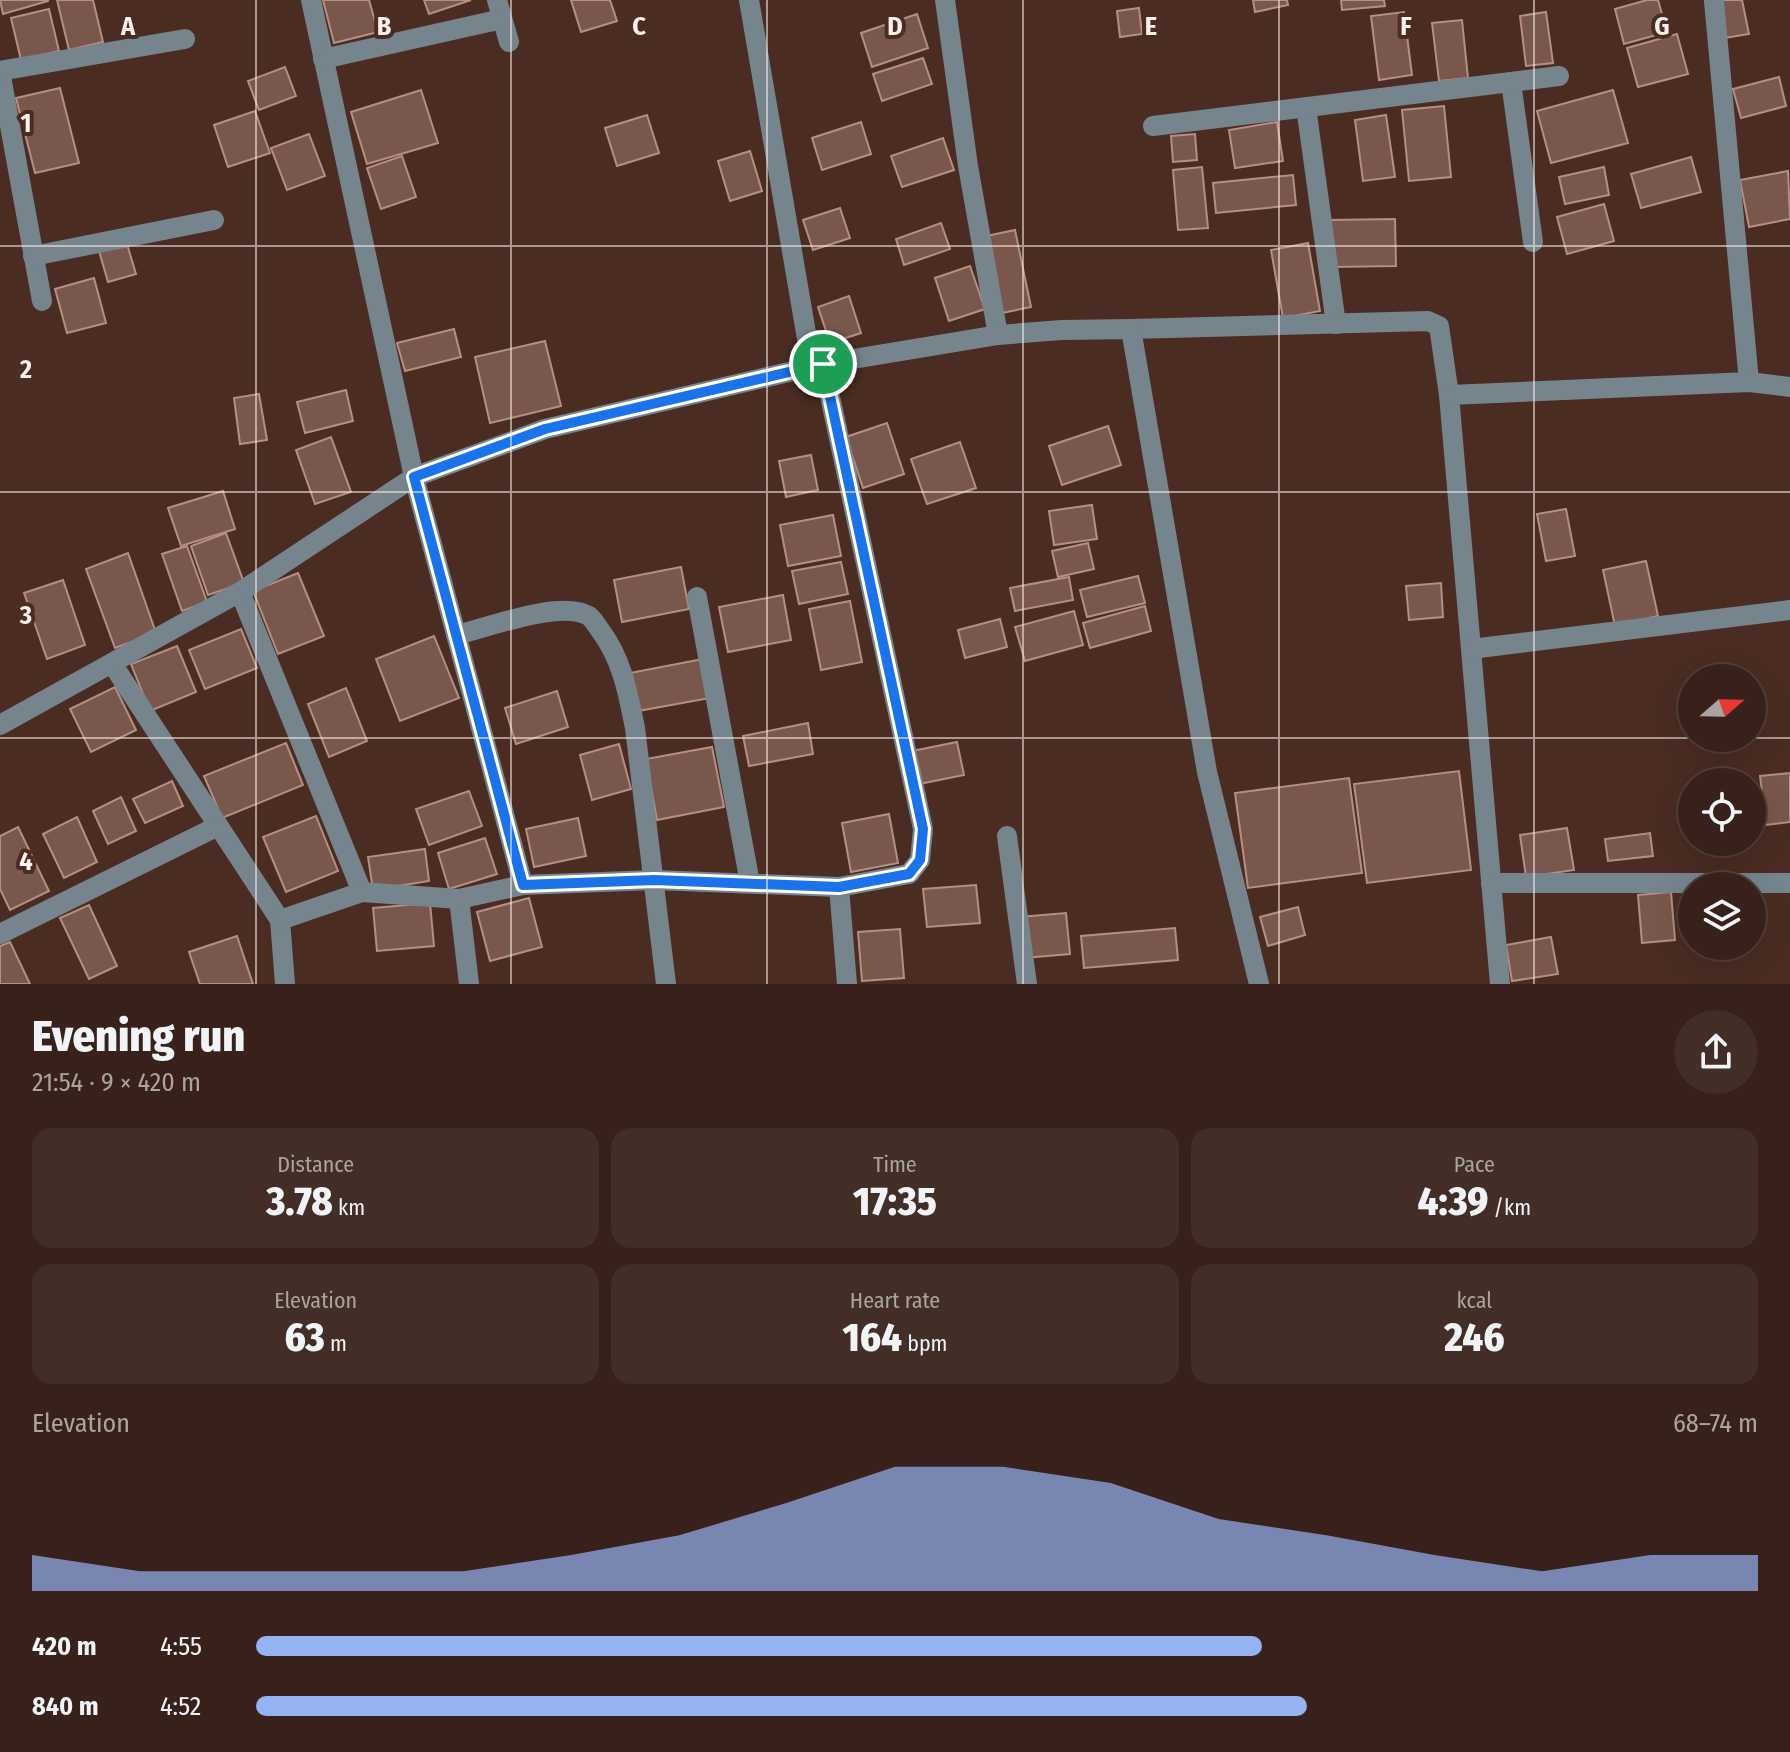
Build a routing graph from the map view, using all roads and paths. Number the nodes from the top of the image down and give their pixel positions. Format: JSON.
{"nodes":[{"id":1,"x":311,"y":0,"type":"edge"},
{"id":2,"x":749,"y":0,"type":"edge"},
{"id":3,"x":945,"y":0,"type":"edge"},
{"id":4,"x":1714,"y":1,"type":"edge"},
{"id":5,"x":500,"y":9,"type":"edge"},
{"id":6,"x":185,"y":39,"type":"dead end"},
{"id":7,"x":509,"y":42,"type":"dead end"},
{"id":8,"x":323,"y":59,"type":"junction"},
{"id":9,"x":0,"y":71,"type":"edge"},
{"id":10,"x":1559,"y":76,"type":"dead end"},
{"id":11,"x":1511,"y":82,"type":"junction"},
{"id":12,"x":1306,"y":107,"type":"junction"},
{"id":13,"x":1153,"y":126,"type":"dead end"},
{"id":14,"x":214,"y":220,"type":"dead end"},
{"id":15,"x":1533,"y":242,"type":"dead end"},
{"id":16,"x":33,"y":256,"type":"junction"},
{"id":17,"x":42,"y":301,"type":"dead end"},
{"id":18,"x":1336,"y":324,"type":"junction"},
{"id":19,"x":1131,"y":329,"type":"junction"},
{"id":20,"x":998,"y":335,"type":"junction"},
{"id":21,"x":818,"y":366,"type":"junction"},
{"id":22,"x":1749,"y":382,"type":"junction"},
{"id":23,"x":1790,"y":387,"type":"edge"},
{"id":24,"x":1449,"y":395,"type":"junction"},
{"id":25,"x":414,"y":477,"type":"junction"},
{"id":26,"x":240,"y":592,"type":"junction"},
{"id":27,"x":697,"y":597,"type":"dead end"},
{"id":28,"x":1790,"y":610,"type":"edge"},
{"id":29,"x":456,"y":635,"type":"junction"},
{"id":30,"x":1471,"y":649,"type":"junction"},
{"id":31,"x":113,"y":665,"type":"junction"},
{"id":32,"x":0,"y":725,"type":"edge"},
{"id":33,"x":218,"y":826,"type":"junction"},
{"id":34,"x":1007,"y":836,"type":"dead end"},
{"id":35,"x":654,"y":880,"type":"junction"},
{"id":36,"x":750,"y":883,"type":"junction"},
{"id":37,"x":1491,"y":883,"type":"junction"},
{"id":38,"x":1790,"y":883,"type":"edge"},
{"id":39,"x":523,"y":885,"type":"junction"},
{"id":40,"x":839,"y":887,"type":"junction"},
{"id":41,"x":362,"y":892,"type":"junction"},
{"id":42,"x":459,"y":899,"type":"junction"},
{"id":43,"x":280,"y":920,"type":"junction"},
{"id":44,"x":0,"y":934,"type":"edge"},
{"id":45,"x":285,"y":984,"type":"edge"},
{"id":46,"x":469,"y":984,"type":"edge"},
{"id":47,"x":666,"y":984,"type":"edge"},
{"id":48,"x":847,"y":984,"type":"edge"},
{"id":49,"x":1027,"y":984,"type":"edge"},
{"id":50,"x":1259,"y":984,"type":"edge"},
{"id":51,"x":1500,"y":984,"type":"edge"}],
"edges":[{"from":1,"to":8,"type":"street"},
{"from":2,"to":21,"type":"street"},
{"from":3,"to":20,"type":"street"},
{"from":4,"to":22,"type":"street"},
{"from":5,"to":7,"type":"street"},
{"from":5,"to":8,"type":"street"},
{"from":6,"to":9,"type":"street"},
{"from":8,"to":25,"type":"street"},
{"from":9,"to":16,"type":"street"},
{"from":10,"to":11,"type":"street"},
{"from":11,"to":12,"type":"street"},
{"from":11,"to":15,"type":"street"},
{"from":12,"to":13,"type":"street"},
{"from":12,"to":18,"type":"street"},
{"from":14,"to":16,"type":"street"},
{"from":16,"to":17,"type":"street"},
{"from":18,"to":19,"type":"street"},
{"from":18,"to":24,"type":"street"},
{"from":19,"to":20,"type":"street"},
{"from":19,"to":50,"type":"street"},
{"from":20,"to":21,"type":"street"},
{"from":21,"to":25,"type":"street"},
{"from":21,"to":40,"type":"street"},
{"from":22,"to":23,"type":"street"},
{"from":22,"to":24,"type":"street"},
{"from":24,"to":30,"type":"street"},
{"from":25,"to":26,"type":"street"},
{"from":25,"to":29,"type":"street"},
{"from":26,"to":31,"type":"street"},
{"from":26,"to":41,"type":"street"},
{"from":27,"to":36,"type":"street"},
{"from":28,"to":30,"type":"street"},
{"from":29,"to":35,"type":"street"},
{"from":29,"to":39,"type":"street"},
{"from":30,"to":37,"type":"street"},
{"from":31,"to":32,"type":"street"},
{"from":31,"to":33,"type":"street"},
{"from":33,"to":43,"type":"street"},
{"from":33,"to":44,"type":"street"},
{"from":34,"to":49,"type":"street"},
{"from":35,"to":36,"type":"street"},
{"from":35,"to":39,"type":"street"},
{"from":35,"to":47,"type":"street"},
{"from":36,"to":40,"type":"street"},
{"from":37,"to":38,"type":"street"},
{"from":37,"to":51,"type":"street"},
{"from":39,"to":42,"type":"street"},
{"from":40,"to":48,"type":"street"},
{"from":41,"to":42,"type":"street"},
{"from":41,"to":43,"type":"street"},
{"from":42,"to":46,"type":"street"},
{"from":43,"to":45,"type":"street"}]}
